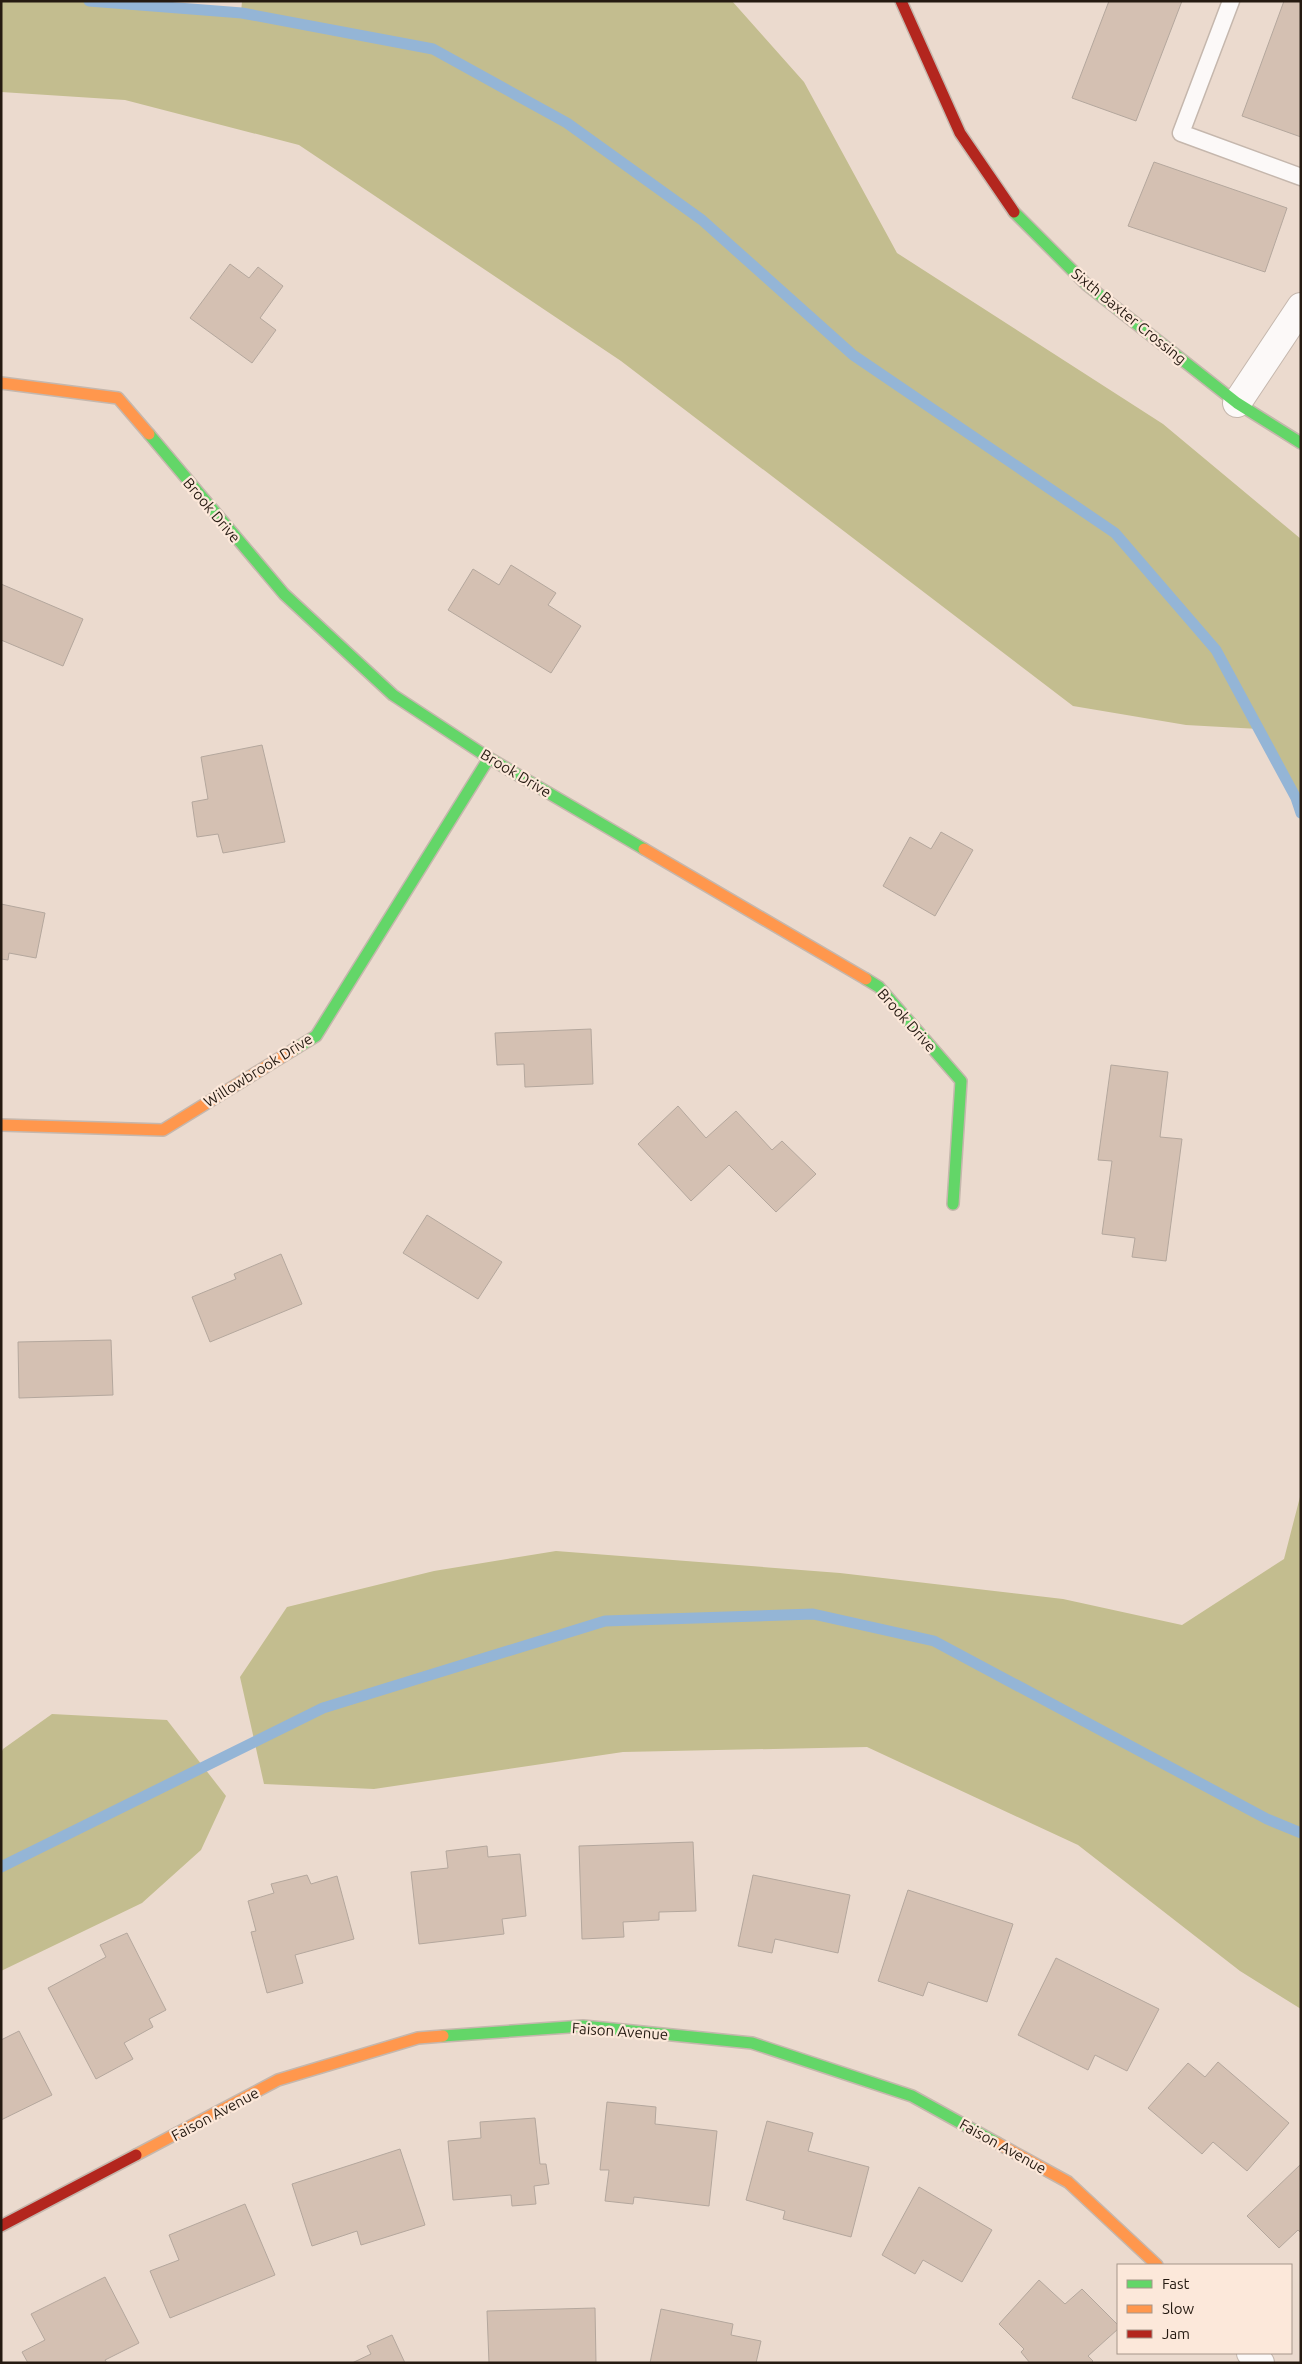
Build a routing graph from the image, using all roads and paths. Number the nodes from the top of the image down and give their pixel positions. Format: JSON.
{"nodes":[{"id":1,"x":901,"y":1,"type":"edge"},
{"id":2,"x":1231,"y":1,"type":"edge"},
{"id":3,"x":1301,"y":177,"type":"edge"},
{"id":4,"x":1301,"y":307,"type":"edge"},
{"id":5,"x":1,"y":383,"type":"edge"},
{"id":6,"x":1238,"y":402,"type":"junction"},
{"id":7,"x":1301,"y":443,"type":"edge"},
{"id":8,"x":490,"y":758,"type":"junction"},
{"id":9,"x":1,"y":1125,"type":"edge"},
{"id":10,"x":954,"y":1204,"type":"dead end"},
{"id":11,"x":1,"y":2226,"type":"edge"},
{"id":12,"x":1156,"y":2264,"type":"edge"}],
"edges":[{"from":1,"to":6,"type":"street","name":"Sixth Baxter Crossing"},
{"from":2,"to":3,"type":"lane"},
{"from":4,"to":6,"type":"street"},
{"from":5,"to":8,"type":"street","name":"Brook Drive"},
{"from":6,"to":7,"type":"street","name":"Sixth Baxter Crossing"},
{"from":8,"to":9,"type":"street","name":"Willowbrook Drive"},
{"from":8,"to":10,"type":"street","name":"Brook Drive"},
{"from":11,"to":12,"type":"street","name":"Faison Avenue"}]}
